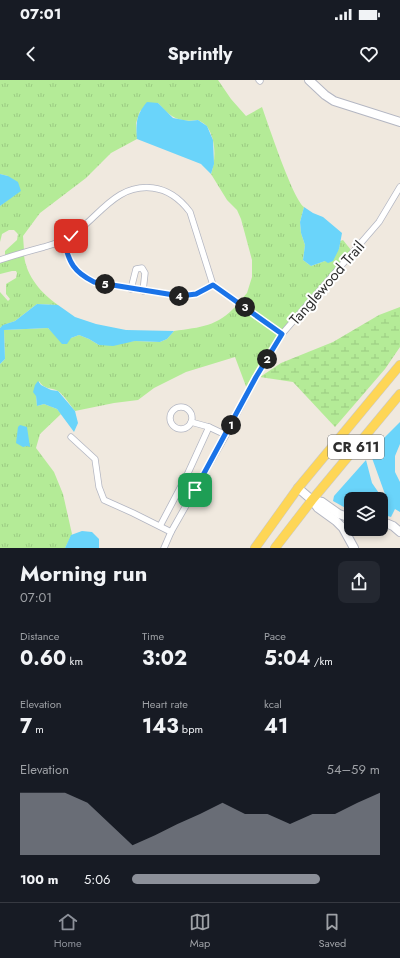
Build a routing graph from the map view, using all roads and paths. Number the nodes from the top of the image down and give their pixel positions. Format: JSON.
{"nodes":[{"id":1,"x":309,"y":80,"type":"edge"},
{"id":2,"x":400,"y":122,"type":"edge"},
{"id":3,"x":400,"y":187,"type":"edge"},
{"id":4,"x":64,"y":241,"type":"junction"},
{"id":5,"x":0,"y":260,"type":"edge"},
{"id":6,"x":213,"y":285,"type":"junction"},
{"id":7,"x":131,"y":288,"type":"junction"},
{"id":8,"x":143,"y":291,"type":"junction"},
{"id":9,"x":282,"y":334,"type":"junction"},
{"id":10,"x":400,"y":365,"type":"edge"},
{"id":11,"x":400,"y":394,"type":"edge"},
{"id":12,"x":191,"y":422,"type":"dead end"},
{"id":13,"x":209,"y":427,"type":"junction"},
{"id":14,"x":226,"y":435,"type":"junction"},
{"id":15,"x":71,"y":437,"type":"dead end"},
{"id":16,"x":298,"y":488,"type":"junction"},
{"id":17,"x":312,"y":500,"type":"junction"},
{"id":18,"x":344,"y":516,"type":"edge"},
{"id":19,"x":388,"y":524,"type":"edge"},
{"id":20,"x":160,"y":526,"type":"junction"},
{"id":21,"x":171,"y":532,"type":"junction"},
{"id":22,"x":400,"y":532,"type":"edge"},
{"id":23,"x":164,"y":548,"type":"edge"},
{"id":24,"x":255,"y":548,"type":"edge"},
{"id":25,"x":275,"y":548,"type":"edge"},
{"id":26,"x":354,"y":548,"type":"edge"}],
"edges":[{"from":1,"to":2,"type":"street"},
{"from":3,"to":9,"type":"street","name":"Tanglewood Trail"},
{"from":4,"to":5,"type":"street"},
{"from":4,"to":6,"type":"street"},
{"from":4,"to":7,"type":"street"},
{"from":6,"to":8,"type":"street"},
{"from":6,"to":9,"type":"street"},
{"from":7,"to":8,"type":"street"},
{"from":7,"to":8,"type":"street"},
{"from":9,"to":14,"type":"street","name":"Tanglewood Trail"},
{"from":10,"to":16,"type":"main road","number":"CR 611"},
{"from":11,"to":17,"type":"main road","number":"CR 611"},
{"from":12,"to":13,"type":"street"},
{"from":13,"to":14,"type":"street"},
{"from":13,"to":20,"type":"street"},
{"from":14,"to":21,"type":"street","name":"Tanglewood Trail"},
{"from":15,"to":20,"type":"street"},
{"from":16,"to":17,"type":"street"},
{"from":16,"to":24,"type":"main road","number":"CR 611"},
{"from":17,"to":18,"type":"street"},
{"from":17,"to":25,"type":"main road","number":"CR 611"},
{"from":17,"to":26,"type":"street"},
{"from":19,"to":22,"type":"street"},
{"from":20,"to":21,"type":"street"},
{"from":21,"to":23,"type":"street","name":"Tanglewood Trail"}]}
